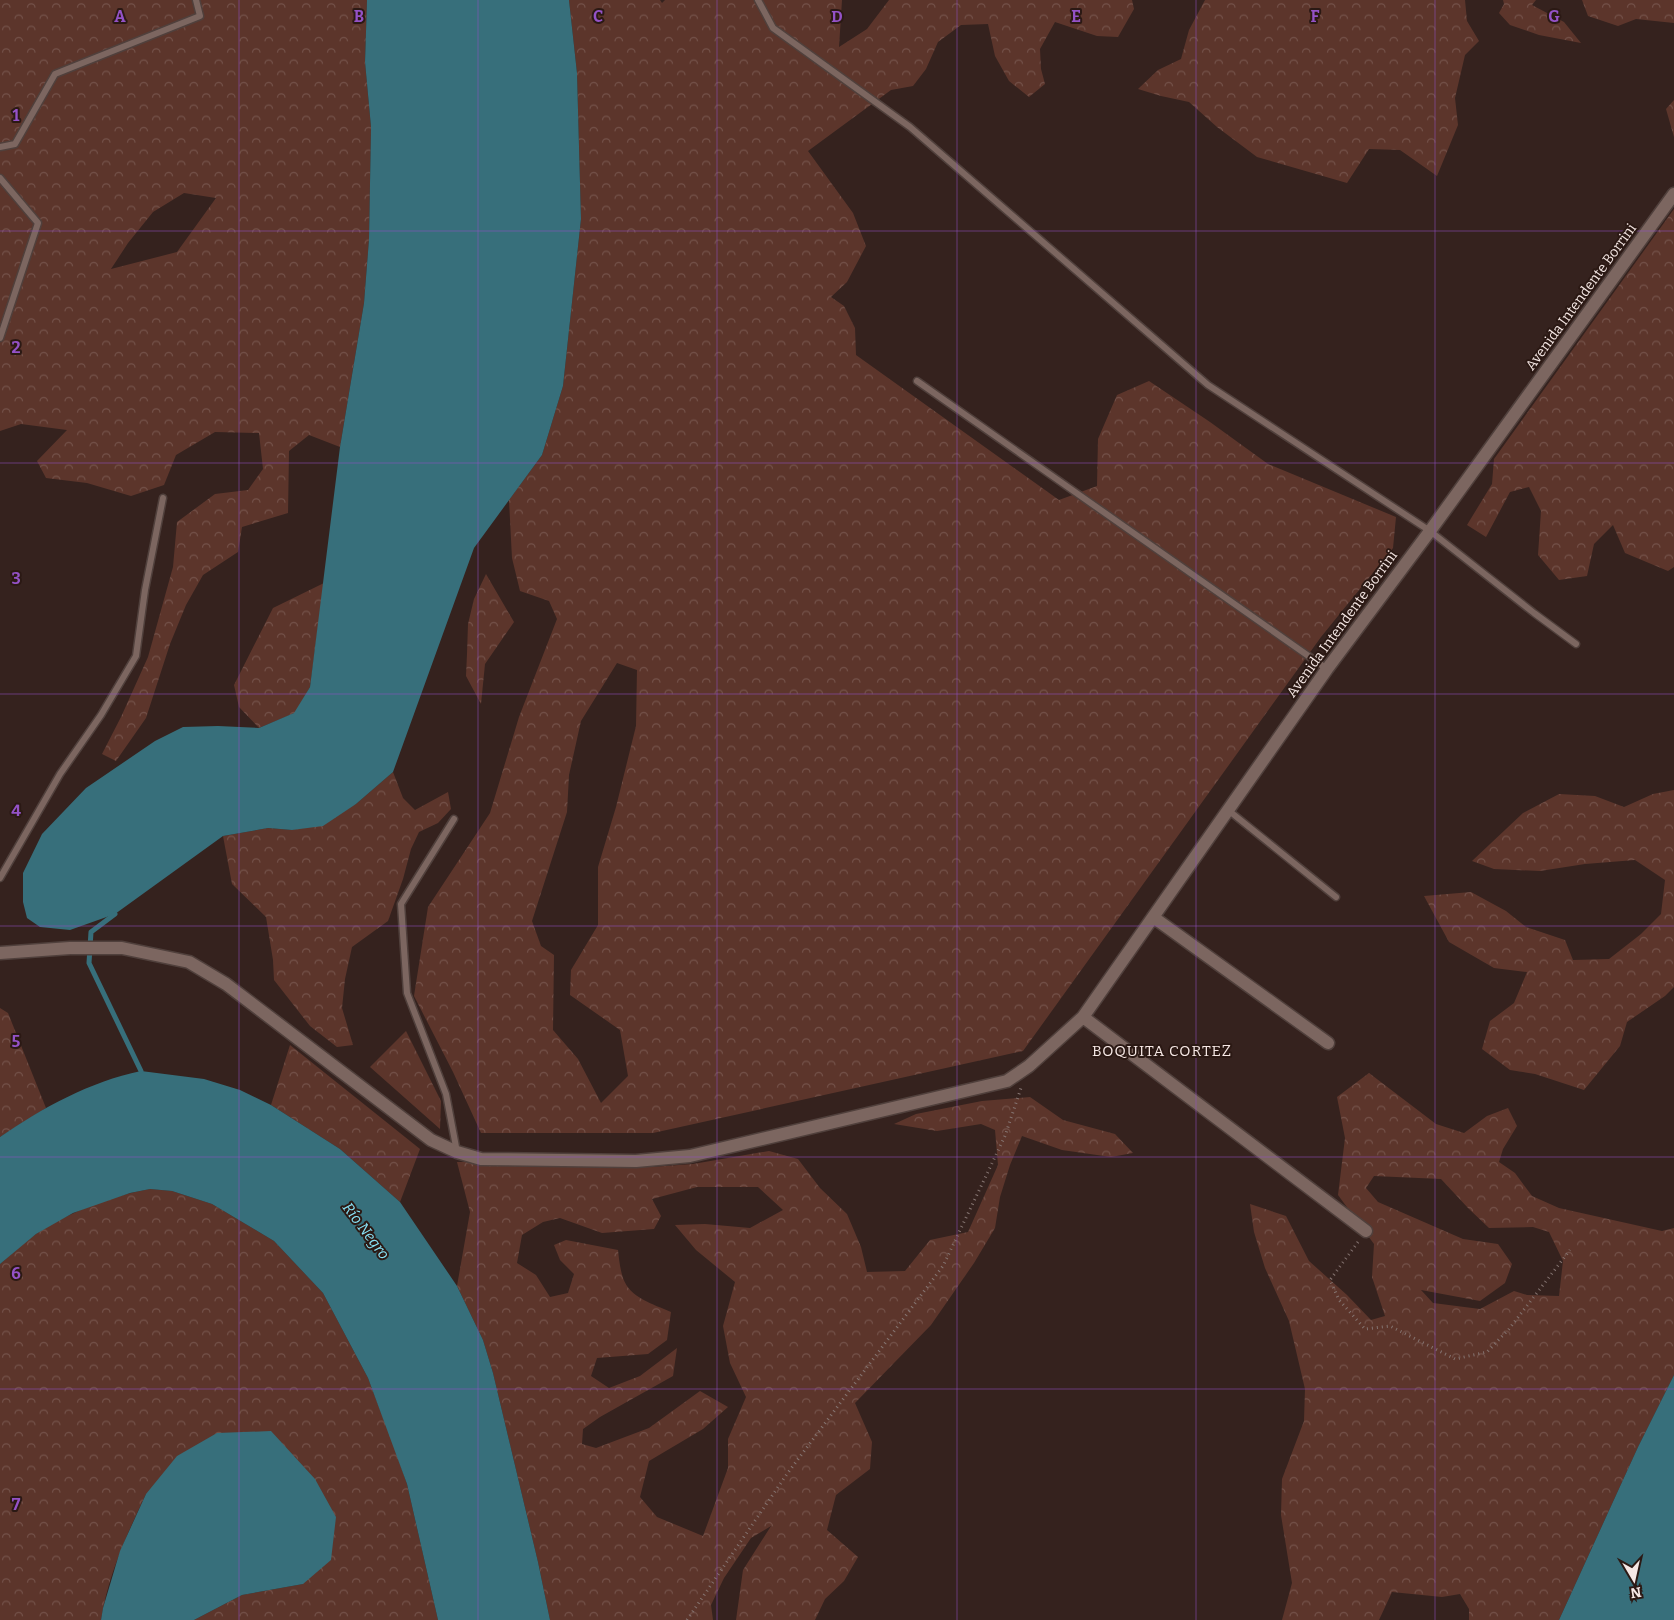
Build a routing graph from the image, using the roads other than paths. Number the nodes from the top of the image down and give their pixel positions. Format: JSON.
{"nodes":[{"id":1,"x":196,"y":0,"type":"edge"},
{"id":2,"x":758,"y":0,"type":"edge"},
{"id":3,"x":0,"y":147,"type":"edge"},
{"id":4,"x":0,"y":178,"type":"edge"},
{"id":5,"x":1674,"y":194,"type":"edge"},
{"id":6,"x":0,"y":338,"type":"edge"},
{"id":7,"x":917,"y":381,"type":"dead end"},
{"id":8,"x":163,"y":498,"type":"dead end"},
{"id":9,"x":1430,"y":531,"type":"junction"},
{"id":10,"x":1576,"y":644,"type":"dead end"},
{"id":11,"x":1327,"y":669,"type":"junction"},
{"id":12,"x":1228,"y":810,"type":"junction"},
{"id":13,"x":454,"y":819,"type":"dead end"},
{"id":14,"x":0,"y":878,"type":"edge"},
{"id":15,"x":1336,"y":897,"type":"dead end"},
{"id":16,"x":1153,"y":916,"type":"junction"},
{"id":17,"x":0,"y":954,"type":"edge"},
{"id":18,"x":1083,"y":1017,"type":"junction"},
{"id":19,"x":1328,"y":1043,"type":"dead end"},
{"id":20,"x":457,"y":1152,"type":"junction"},
{"id":21,"x":1366,"y":1231,"type":"road end"}],
"edges":[{"from":1,"to":3,"type":"lane"},
{"from":2,"to":9,"type":"lane"},
{"from":4,"to":6,"type":"lane"},
{"from":5,"to":9,"type":"street","name":"Avenida Intendente Borrini"},
{"from":7,"to":11,"type":"lane"},
{"from":8,"to":14,"type":"lane"},
{"from":9,"to":10,"type":"lane"},
{"from":9,"to":11,"type":"street","name":"Avenida Intendente Borrini"},
{"from":11,"to":12,"type":"street","name":"Avenida Intendente Borrini"},
{"from":12,"to":15,"type":"lane"},
{"from":12,"to":16,"type":"street","name":"Avenida Intendente Borrini"},
{"from":13,"to":20,"type":"lane"},
{"from":16,"to":18,"type":"street","name":"Avenida Intendente Borrini"},
{"from":16,"to":19,"type":"street"},
{"from":17,"to":20,"type":"street","name":"Avenida Intendente Borrini"},
{"from":18,"to":20,"type":"street","name":"Avenida Intendente Borrini"},
{"from":18,"to":21,"type":"street"}]}
